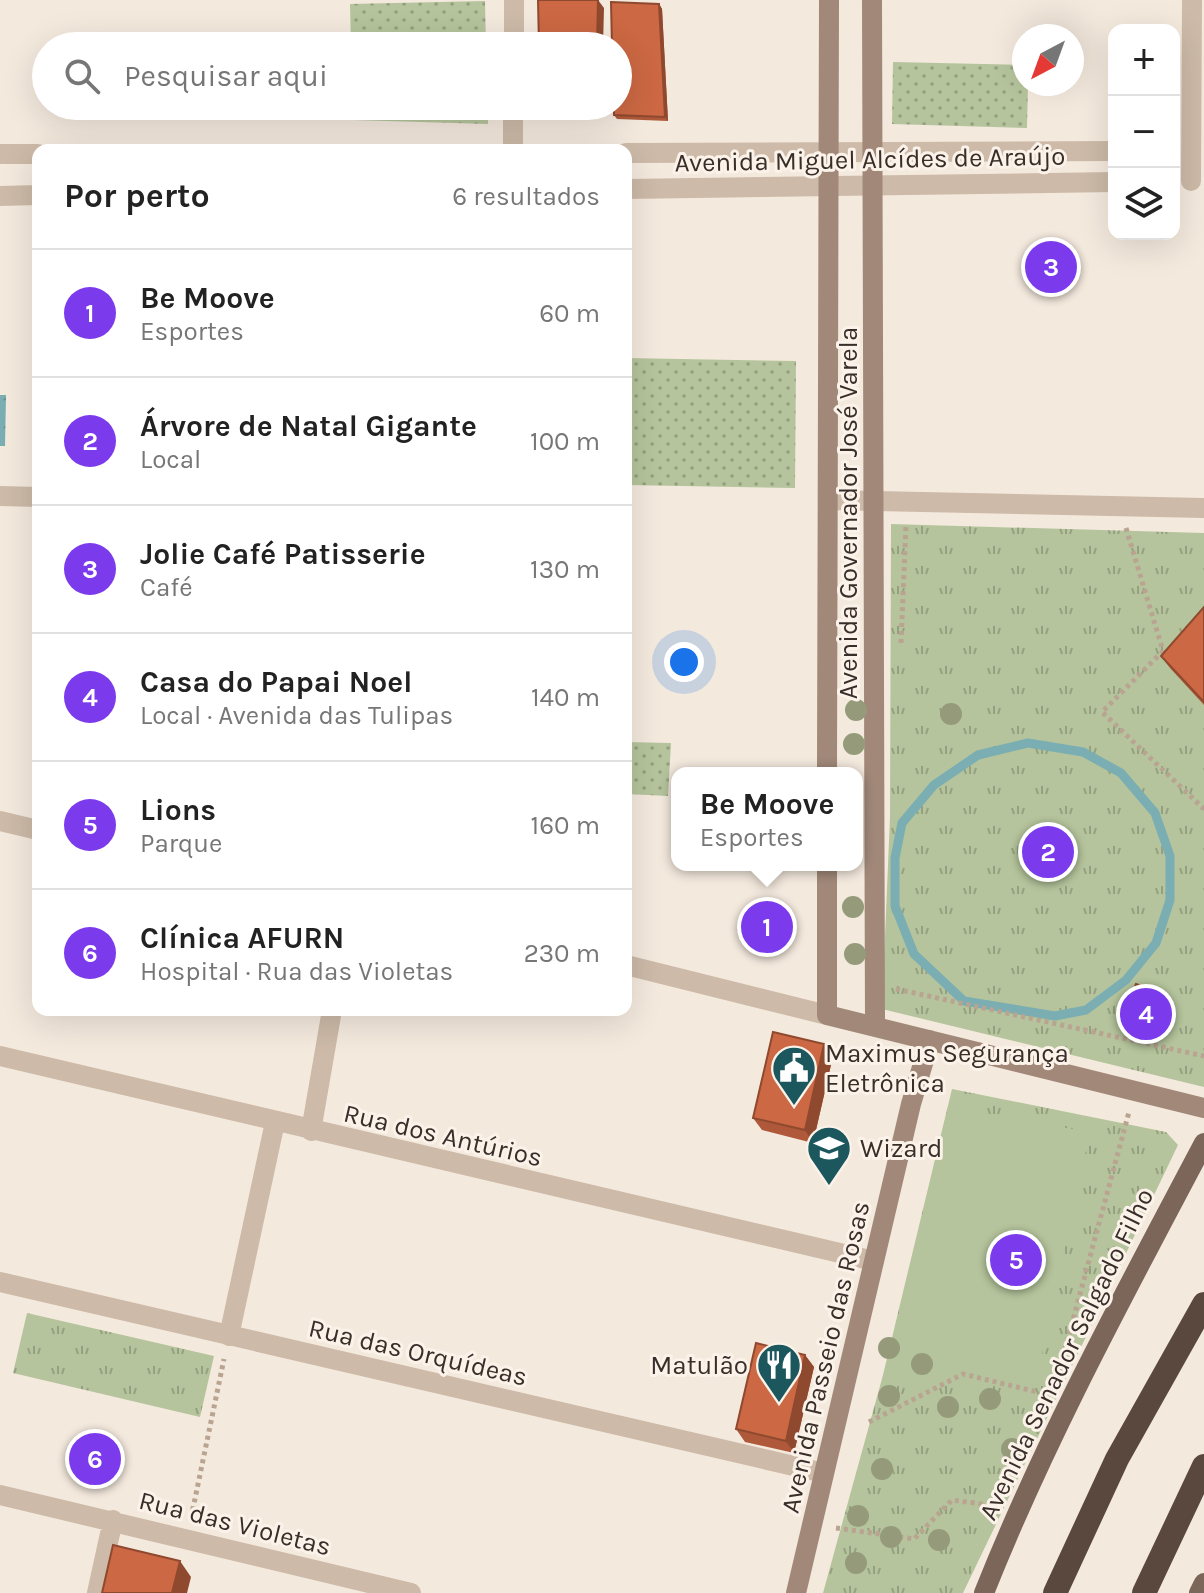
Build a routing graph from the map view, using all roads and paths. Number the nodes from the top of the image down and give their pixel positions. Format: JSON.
{"nodes":[{"id":1,"x":514,"y":0,"type":"edge"},
{"id":2,"x":829,"y":0,"type":"edge"},
{"id":3,"x":872,"y":0,"type":"edge"},
{"id":4,"x":1192,"y":0,"type":"edge"},
{"id":5,"x":514,"y":32,"type":"edge"},
{"id":6,"x":513,"y":120,"type":"edge"},
{"id":7,"x":513,"y":144,"type":"edge"},
{"id":8,"x":1108,"y":151,"type":"edge"},
{"id":9,"x":1190,"y":151,"type":"edge"},
{"id":10,"x":873,"y":152,"type":"junction"},
{"id":11,"x":632,"y":153,"type":"edge"},
{"id":12,"x":0,"y":154,"type":"edge"},
{"id":13,"x":32,"y":154,"type":"edge"},
{"id":14,"x":830,"y":154,"type":"junction"},
{"id":15,"x":1190,"y":181,"type":"edge"},
{"id":16,"x":1108,"y":182,"type":"edge"},
{"id":17,"x":874,"y":184,"type":"junction"},
{"id":18,"x":828,"y":186,"type":"junction"},
{"id":19,"x":632,"y":189,"type":"edge"},
{"id":20,"x":32,"y":195,"type":"edge"},
{"id":21,"x":0,"y":196,"type":"edge"},
{"id":22,"x":0,"y":496,"type":"edge"},
{"id":23,"x":32,"y":497,"type":"edge"},
{"id":24,"x":828,"y":500,"type":"junction"},
{"id":25,"x":873,"y":501,"type":"junction"},
{"id":26,"x":1119,"y":506,"type":"junction"},
{"id":27,"x":1204,"y":508,"type":"edge"},
{"id":28,"x":921,"y":524,"type":"dead end"},
{"id":29,"x":1110,"y":526,"type":"dead end"},
{"id":30,"x":1125,"y":526,"type":"junction"},
{"id":31,"x":1141,"y":527,"type":"dead end"},
{"id":32,"x":900,"y":652,"type":"dead end"},
{"id":33,"x":827,"y":767,"type":"edge"},
{"id":34,"x":1204,"y":809,"type":"edge"},
{"id":35,"x":0,"y":821,"type":"edge"},
{"id":36,"x":32,"y":829,"type":"edge"},
{"id":37,"x":827,"y":871,"type":"edge"},
{"id":38,"x":632,"y":966,"type":"edge"},
{"id":39,"x":887,"y":987,"type":"dead end"},
{"id":40,"x":827,"y":1015,"type":"junction"},
{"id":41,"x":331,"y":1016,"type":"edge"},
{"id":42,"x":875,"y":1025,"type":"junction"},
{"id":43,"x":930,"y":1040,"type":"junction"},
{"id":44,"x":0,"y":1056,"type":"edge"},
{"id":45,"x":1204,"y":1056,"type":"edge"},
{"id":46,"x":1133,"y":1091,"type":"junction"},
{"id":47,"x":1204,"y":1108,"type":"edge"},
{"id":48,"x":275,"y":1122,"type":"junction"},
{"id":49,"x":311,"y":1131,"type":"junction"},
{"id":50,"x":1204,"y":1143,"type":"edge"},
{"id":51,"x":874,"y":1261,"type":"junction"},
{"id":52,"x":0,"y":1282,"type":"edge"},
{"id":53,"x":1204,"y":1304,"type":"edge"},
{"id":54,"x":229,"y":1336,"type":"junction"},
{"id":55,"x":1060,"y":1365,"type":"dead end"},
{"id":56,"x":1056,"y":1380,"type":"dead end"},
{"id":57,"x":869,"y":1422,"type":"dead end"},
{"id":58,"x":1204,"y":1466,"type":"edge"},
{"id":59,"x":824,"y":1473,"type":"junction"},
{"id":60,"x":1198,"y":1481,"type":"edge"},
{"id":61,"x":0,"y":1495,"type":"edge"},
{"id":62,"x":1016,"y":1512,"type":"junction"},
{"id":63,"x":113,"y":1520,"type":"junction"},
{"id":64,"x":812,"y":1522,"type":"junction"},
{"id":65,"x":187,"y":1538,"type":"junction"},
{"id":66,"x":1204,"y":1583,"type":"edge"},
{"id":67,"x":97,"y":1593,"type":"edge"},
{"id":68,"x":411,"y":1593,"type":"edge"},
{"id":69,"x":796,"y":1593,"type":"edge"},
{"id":70,"x":984,"y":1593,"type":"edge"},
{"id":71,"x":1055,"y":1593,"type":"edge"},
{"id":72,"x":1144,"y":1593,"type":"edge"},
{"id":73,"x":1199,"y":1593,"type":"edge"}],
"edges":[{"from":1,"to":5,"type":"street"},
{"from":2,"to":14,"type":"street","name":"Avenida Governador José Varela"},
{"from":3,"to":10,"type":"street","name":"Avenida Governador José Varela"},
{"from":4,"to":9,"type":"street"},
{"from":6,"to":7,"type":"street"},
{"from":8,"to":10,"type":"street","name":"Avenida Miguel Alcídes de Araújo"},
{"from":9,"to":15,"type":"street"},
{"from":10,"to":14,"type":"street","name":"Avenida Miguel Alcídes de Araújo"},
{"from":10,"to":17,"type":"street","name":"Avenida Governador José Varela"},
{"from":11,"to":14,"type":"street","name":"Avenida Miguel Alcídes de Araújo"},
{"from":12,"to":13,"type":"street"},
{"from":14,"to":18,"type":"street","name":"Avenida Governador José Varela"},
{"from":16,"to":17,"type":"street","name":"Avenida Miguel Alcídes de Araújo"},
{"from":17,"to":18,"type":"street","name":"Avenida Miguel Alcídes de Araújo"},
{"from":17,"to":25,"type":"street","name":"Avenida Governador José Varela"},
{"from":18,"to":19,"type":"street","name":"Avenida Miguel Alcídes de Araújo"},
{"from":18,"to":24,"type":"street","name":"Avenida Governador José Varela"},
{"from":20,"to":21,"type":"street"},
{"from":22,"to":23,"type":"street"},
{"from":24,"to":25,"type":"street"},
{"from":24,"to":33,"type":"street","name":"Avenida Governador José Varela"},
{"from":25,"to":26,"type":"street"},
{"from":25,"to":42,"type":"street","name":"Avenida Governador José Varela"},
{"from":26,"to":27,"type":"street"},
{"from":26,"to":30,"type":"path"},
{"from":28,"to":32,"type":"path"},
{"from":29,"to":30,"type":"path"},
{"from":30,"to":31,"type":"path"},
{"from":30,"to":34,"type":"path"},
{"from":35,"to":36,"type":"street"},
{"from":37,"to":40,"type":"street"},
{"from":38,"to":40,"type":"street"},
{"from":39,"to":45,"type":"path"},
{"from":40,"to":42,"type":"street"},
{"from":41,"to":49,"type":"street"},
{"from":42,"to":43,"type":"street"},
{"from":43,"to":46,"type":"street"},
{"from":43,"to":51,"type":"street","name":"Avenida Passeio das Rosas"},
{"from":44,"to":48,"type":"street","name":"Rua dos Antúrios"},
{"from":46,"to":47,"type":"street"},
{"from":46,"to":55,"type":"path"},
{"from":48,"to":49,"type":"street","name":"Rua dos Antúrios"},
{"from":48,"to":54,"type":"street"},
{"from":49,"to":51,"type":"street","name":"Rua dos Antúrios"},
{"from":50,"to":62,"type":"main road","name":"Avenida Senador Salgado Filho"},
{"from":51,"to":59,"type":"street","name":"Avenida Passeio das Rosas"},
{"from":52,"to":54,"type":"street","name":"Rua das Orquídeas"},
{"from":53,"to":71,"type":"highway"},
{"from":54,"to":59,"type":"street","name":"Rua das Orquídeas"},
{"from":54,"to":65,"type":"path"},
{"from":56,"to":57,"type":"path"},
{"from":58,"to":60,"type":"highway"},
{"from":59,"to":64,"type":"street","name":"Avenida Passeio das Rosas"},
{"from":60,"to":72,"type":"highway"},
{"from":61,"to":63,"type":"street","name":"Rua das Violetas"},
{"from":62,"to":64,"type":"path"},
{"from":62,"to":70,"type":"main road","name":"Avenida Senador Salgado Filho"},
{"from":63,"to":65,"type":"street","name":"Rua das Violetas"},
{"from":63,"to":67,"type":"street"},
{"from":64,"to":69,"type":"street","name":"Avenida Passeio das Rosas"},
{"from":65,"to":68,"type":"street","name":"Rua das Violetas"},
{"from":66,"to":73,"type":"main road"}]}
